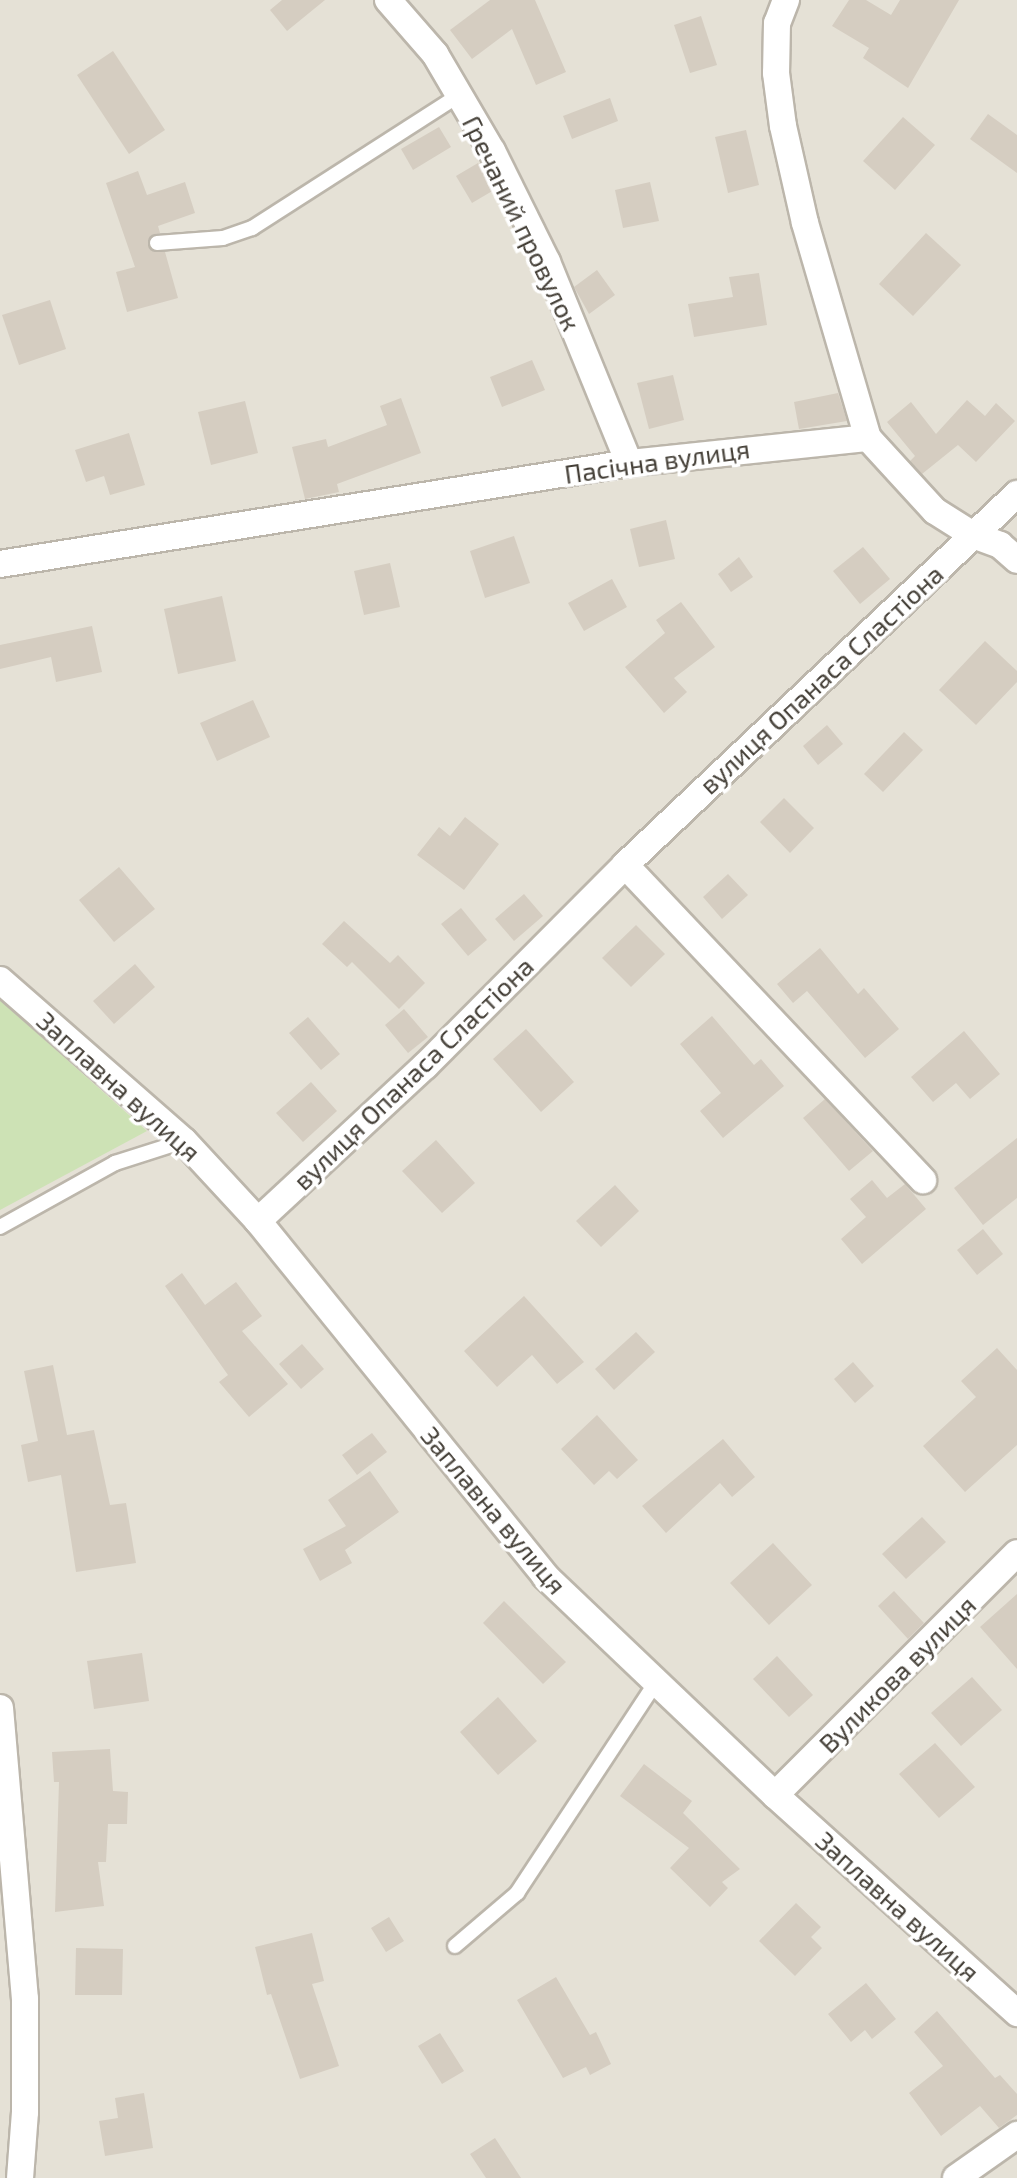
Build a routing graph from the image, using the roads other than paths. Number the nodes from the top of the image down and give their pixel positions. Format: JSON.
{"nodes":[{"id":1,"x":388,"y":0,"type":"edge"},
{"id":2,"x":786,"y":0,"type":"edge"},
{"id":3,"x":459,"y":95,"type":"junction"},
{"id":4,"x":157,"y":243,"type":"dead end"},
{"id":5,"x":868,"y":438,"type":"junction"},
{"id":6,"x":629,"y":463,"type":"junction"},
{"id":7,"x":1017,"y":494,"type":"edge"},
{"id":8,"x":973,"y":535,"type":"junction"},
{"id":9,"x":1017,"y":560,"type":"edge"},
{"id":10,"x":0,"y":564,"type":"edge"},
{"id":11,"x":625,"y":865,"type":"junction"},
{"id":12,"x":0,"y":980,"type":"edge"},
{"id":13,"x":184,"y":1141,"type":"junction"},
{"id":14,"x":923,"y":1180,"type":"dead end"},
{"id":15,"x":258,"y":1221,"type":"junction"},
{"id":16,"x":0,"y":1227,"type":"edge"},
{"id":17,"x":1017,"y":1553,"type":"edge"},
{"id":18,"x":657,"y":1681,"type":"junction"},
{"id":19,"x":0,"y":1708,"type":"edge"},
{"id":20,"x":775,"y":1795,"type":"junction"},
{"id":21,"x":455,"y":1946,"type":"dead end"},
{"id":22,"x":1017,"y":2013,"type":"edge"},
{"id":23,"x":1017,"y":2135,"type":"edge"},
{"id":24,"x":20,"y":2178,"type":"edge"},
{"id":25,"x":956,"y":2178,"type":"edge"}],
"edges":[{"from":1,"to":3,"type":"street","name":"Гречаний провулок"},
{"from":2,"to":5,"type":"street"},
{"from":3,"to":4,"type":"lane"},
{"from":3,"to":6,"type":"street","name":"Гречаний провулок"},
{"from":5,"to":6,"type":"street","name":"Пасічна вулиця"},
{"from":5,"to":8,"type":"street"},
{"from":6,"to":10,"type":"street","name":"Пасічна вулиця"},
{"from":7,"to":8,"type":"street","name":"вулиця Опанаса Сластіона"},
{"from":8,"to":9,"type":"street"},
{"from":8,"to":11,"type":"street","name":"вулиця Опанаса Сластіона"},
{"from":11,"to":14,"type":"street"},
{"from":11,"to":15,"type":"street","name":"вулиця Опанаса Сластіона"},
{"from":12,"to":13,"type":"street","name":"Заплавна вулиця"},
{"from":13,"to":15,"type":"street","name":"Заплавна вулиця"},
{"from":13,"to":16,"type":"lane"},
{"from":15,"to":18,"type":"street","name":"Заплавна вулиця"},
{"from":17,"to":20,"type":"street","name":"Вуликова вулиця"},
{"from":18,"to":20,"type":"street","name":"Заплавна вулиця"},
{"from":18,"to":21,"type":"lane"},
{"from":19,"to":24,"type":"street"},
{"from":20,"to":22,"type":"street","name":"Заплавна вулиця"},
{"from":23,"to":25,"type":"street"}]}
